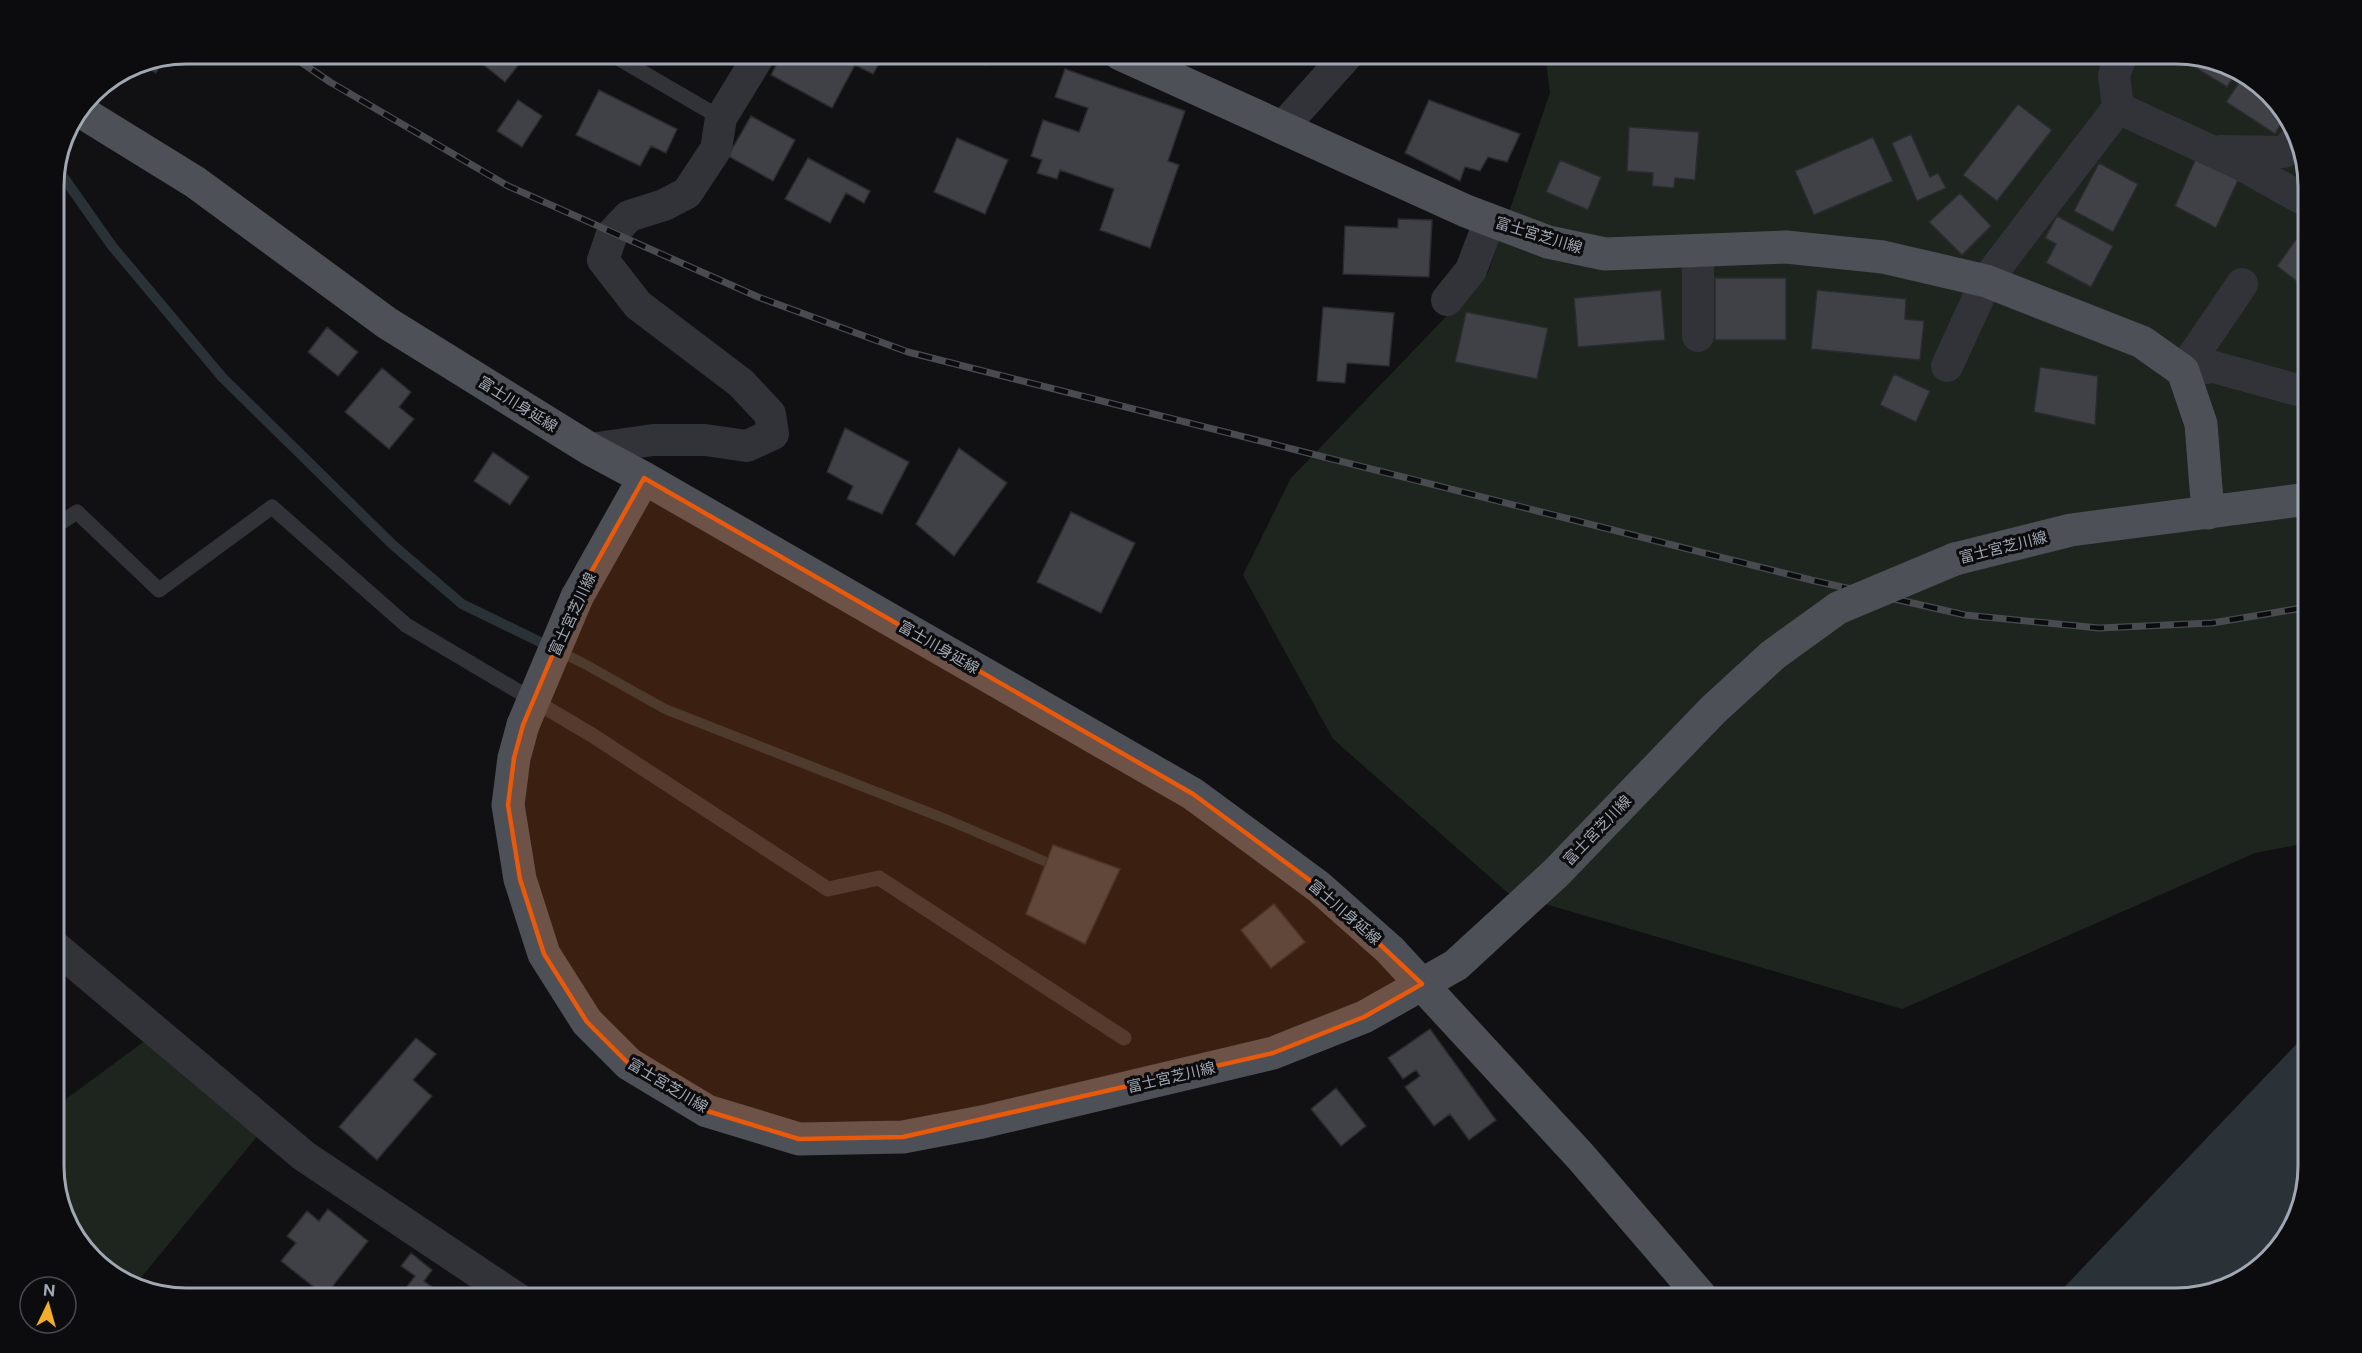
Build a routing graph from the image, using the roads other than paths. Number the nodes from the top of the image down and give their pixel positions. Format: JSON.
{"nodes":[{"id":1,"x":628,"y":64,"type":"edge"},
{"id":2,"x":754,"y":64,"type":"edge"},
{"id":3,"x":1142,"y":64,"type":"edge"},
{"id":4,"x":1339,"y":64,"type":"edge"},
{"id":5,"x":2118,"y":64,"type":"edge"},
{"id":6,"x":2118,"y":108,"type":"junction"},
{"id":7,"x":87,"y":116,"type":"edge"},
{"id":8,"x":721,"y":118,"type":"junction"},
{"id":9,"x":1282,"y":128,"type":"junction"},
{"id":10,"x":2290,"y":146,"type":"edge"},
{"id":11,"x":2211,"y":151,"type":"junction"},
{"id":12,"x":2297,"y":196,"type":"edge"},
{"id":13,"x":1490,"y":220,"type":"junction"},
{"id":14,"x":1698,"y":250,"type":"junction"},
{"id":15,"x":1986,"y":280,"type":"junction"},
{"id":16,"x":2242,"y":284,"type":"dead end"},
{"id":17,"x":1447,"y":300,"type":"dead end"},
{"id":18,"x":1698,"y":336,"type":"dead end"},
{"id":19,"x":1947,"y":366,"type":"dead end"},
{"id":20,"x":2183,"y":371,"type":"junction"},
{"id":21,"x":2297,"y":390,"type":"edge"},
{"id":22,"x":590,"y":449,"type":"junction"},
{"id":23,"x":644,"y":478,"type":"junction"},
{"id":24,"x":2297,"y":500,"type":"edge"},
{"id":25,"x":2208,"y":513,"type":"junction"},
{"id":26,"x":65,"y":520,"type":"edge"},
{"id":27,"x":65,"y":955,"type":"edge"},
{"id":28,"x":1124,"y":1038,"type":"dead end"},
{"id":29,"x":502,"y":1288,"type":"edge"},
{"id":30,"x":1694,"y":1288,"type":"edge"}],
"edges":[{"from":1,"to":8,"type":"lane"},
{"from":2,"to":8,"type":"street"},
{"from":3,"to":9,"type":"main road","name":"富士宮芝川線"},
{"from":4,"to":9,"type":"street"},
{"from":5,"to":6,"type":"street"},
{"from":6,"to":11,"type":"street"},
{"from":6,"to":15,"type":"street"},
{"from":7,"to":22,"type":"main road","name":"富士川身延線"},
{"from":8,"to":22,"type":"street"},
{"from":9,"to":13,"type":"main road","name":"富士宮芝川線"},
{"from":10,"to":11,"type":"street"},
{"from":11,"to":12,"type":"street"},
{"from":13,"to":14,"type":"main road","name":"富士宮芝川線"},
{"from":13,"to":17,"type":"street"},
{"from":14,"to":15,"type":"main road","name":"富士宮芝川線"},
{"from":14,"to":18,"type":"street"},
{"from":15,"to":19,"type":"street"},
{"from":15,"to":20,"type":"main road","name":"富士宮芝川線"},
{"from":16,"to":20,"type":"street"},
{"from":20,"to":21,"type":"street"},
{"from":20,"to":25,"type":"main road"},
{"from":22,"to":23,"type":"main road","name":"富士川身延線"},
{"from":23,"to":25,"type":"main road","name":"富士宮芝川線","bridge":true},
{"from":23,"to":30,"type":"main road","name":"富士川身延線"},
{"from":24,"to":25,"type":"main road","name":"富士宮芝川線"},
{"from":26,"to":28,"type":"lane"},
{"from":27,"to":29,"type":"street"}]}
